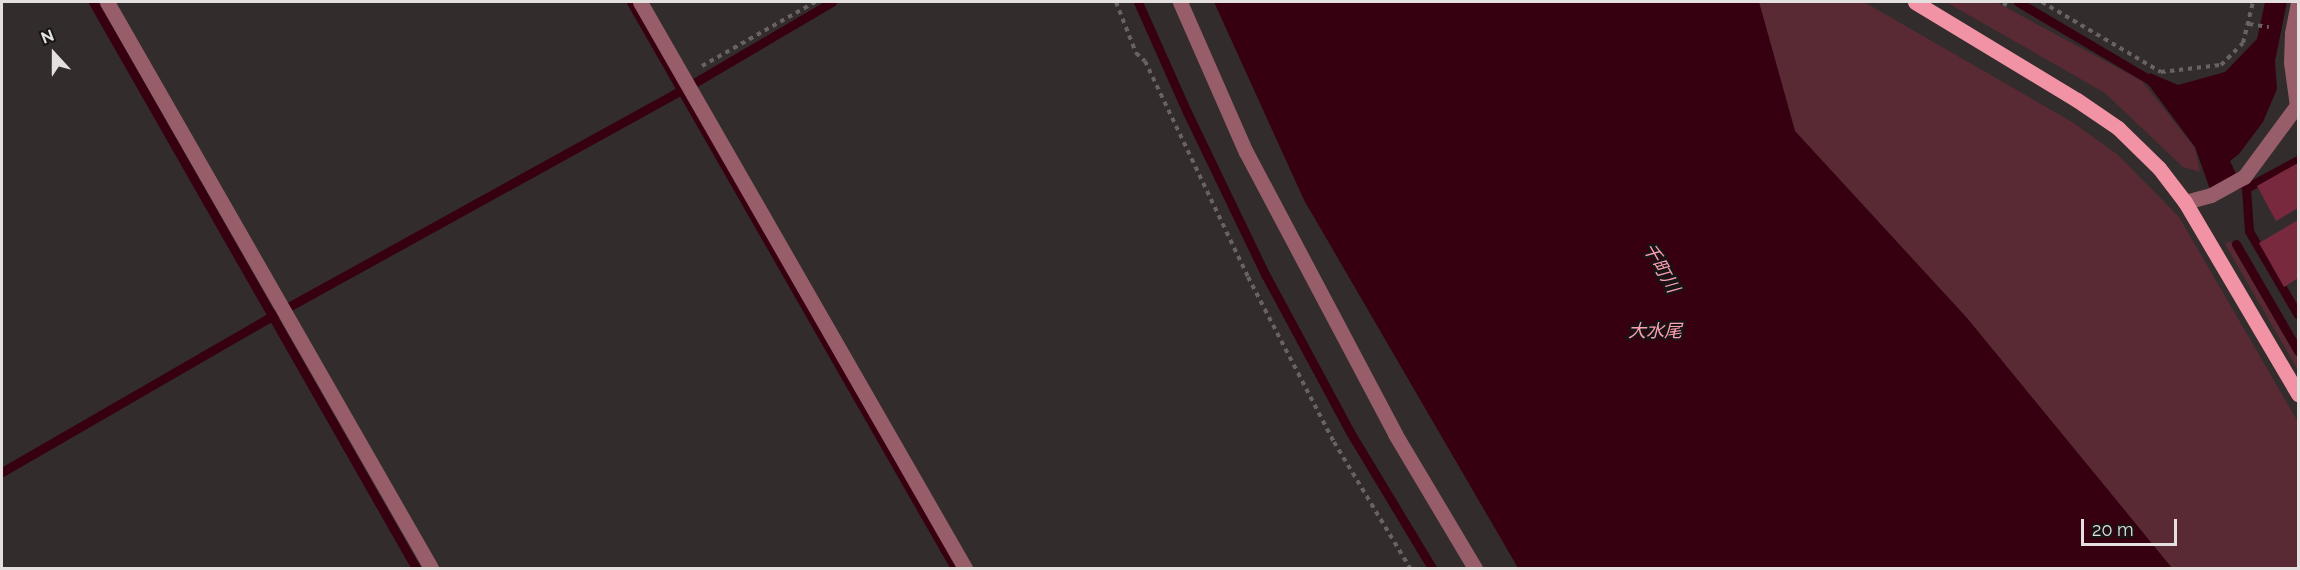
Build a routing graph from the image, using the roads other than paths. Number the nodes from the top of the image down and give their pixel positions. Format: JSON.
{"nodes":[{"id":1,"x":107,"y":2,"type":"edge"},
{"id":2,"x":640,"y":2,"type":"edge"},
{"id":3,"x":1180,"y":2,"type":"edge"},
{"id":4,"x":1915,"y":2,"type":"edge"},
{"id":5,"x":2298,"y":2,"type":"edge"},
{"id":6,"x":2298,"y":105,"type":"edge"},
{"id":7,"x":2185,"y":201,"type":"junction"},
{"id":8,"x":2298,"y":394,"type":"edge"},
{"id":9,"x":431,"y":568,"type":"edge"},
{"id":10,"x":965,"y":568,"type":"edge"},
{"id":11,"x":1475,"y":568,"type":"edge"}],
"edges":[{"from":1,"to":9,"type":"street"},
{"from":2,"to":10,"type":"street"},
{"from":3,"to":11,"type":"street"},
{"from":4,"to":7,"type":"main road"},
{"from":5,"to":6,"type":"street"},
{"from":6,"to":7,"type":"street"},
{"from":7,"to":8,"type":"main road"}]}
